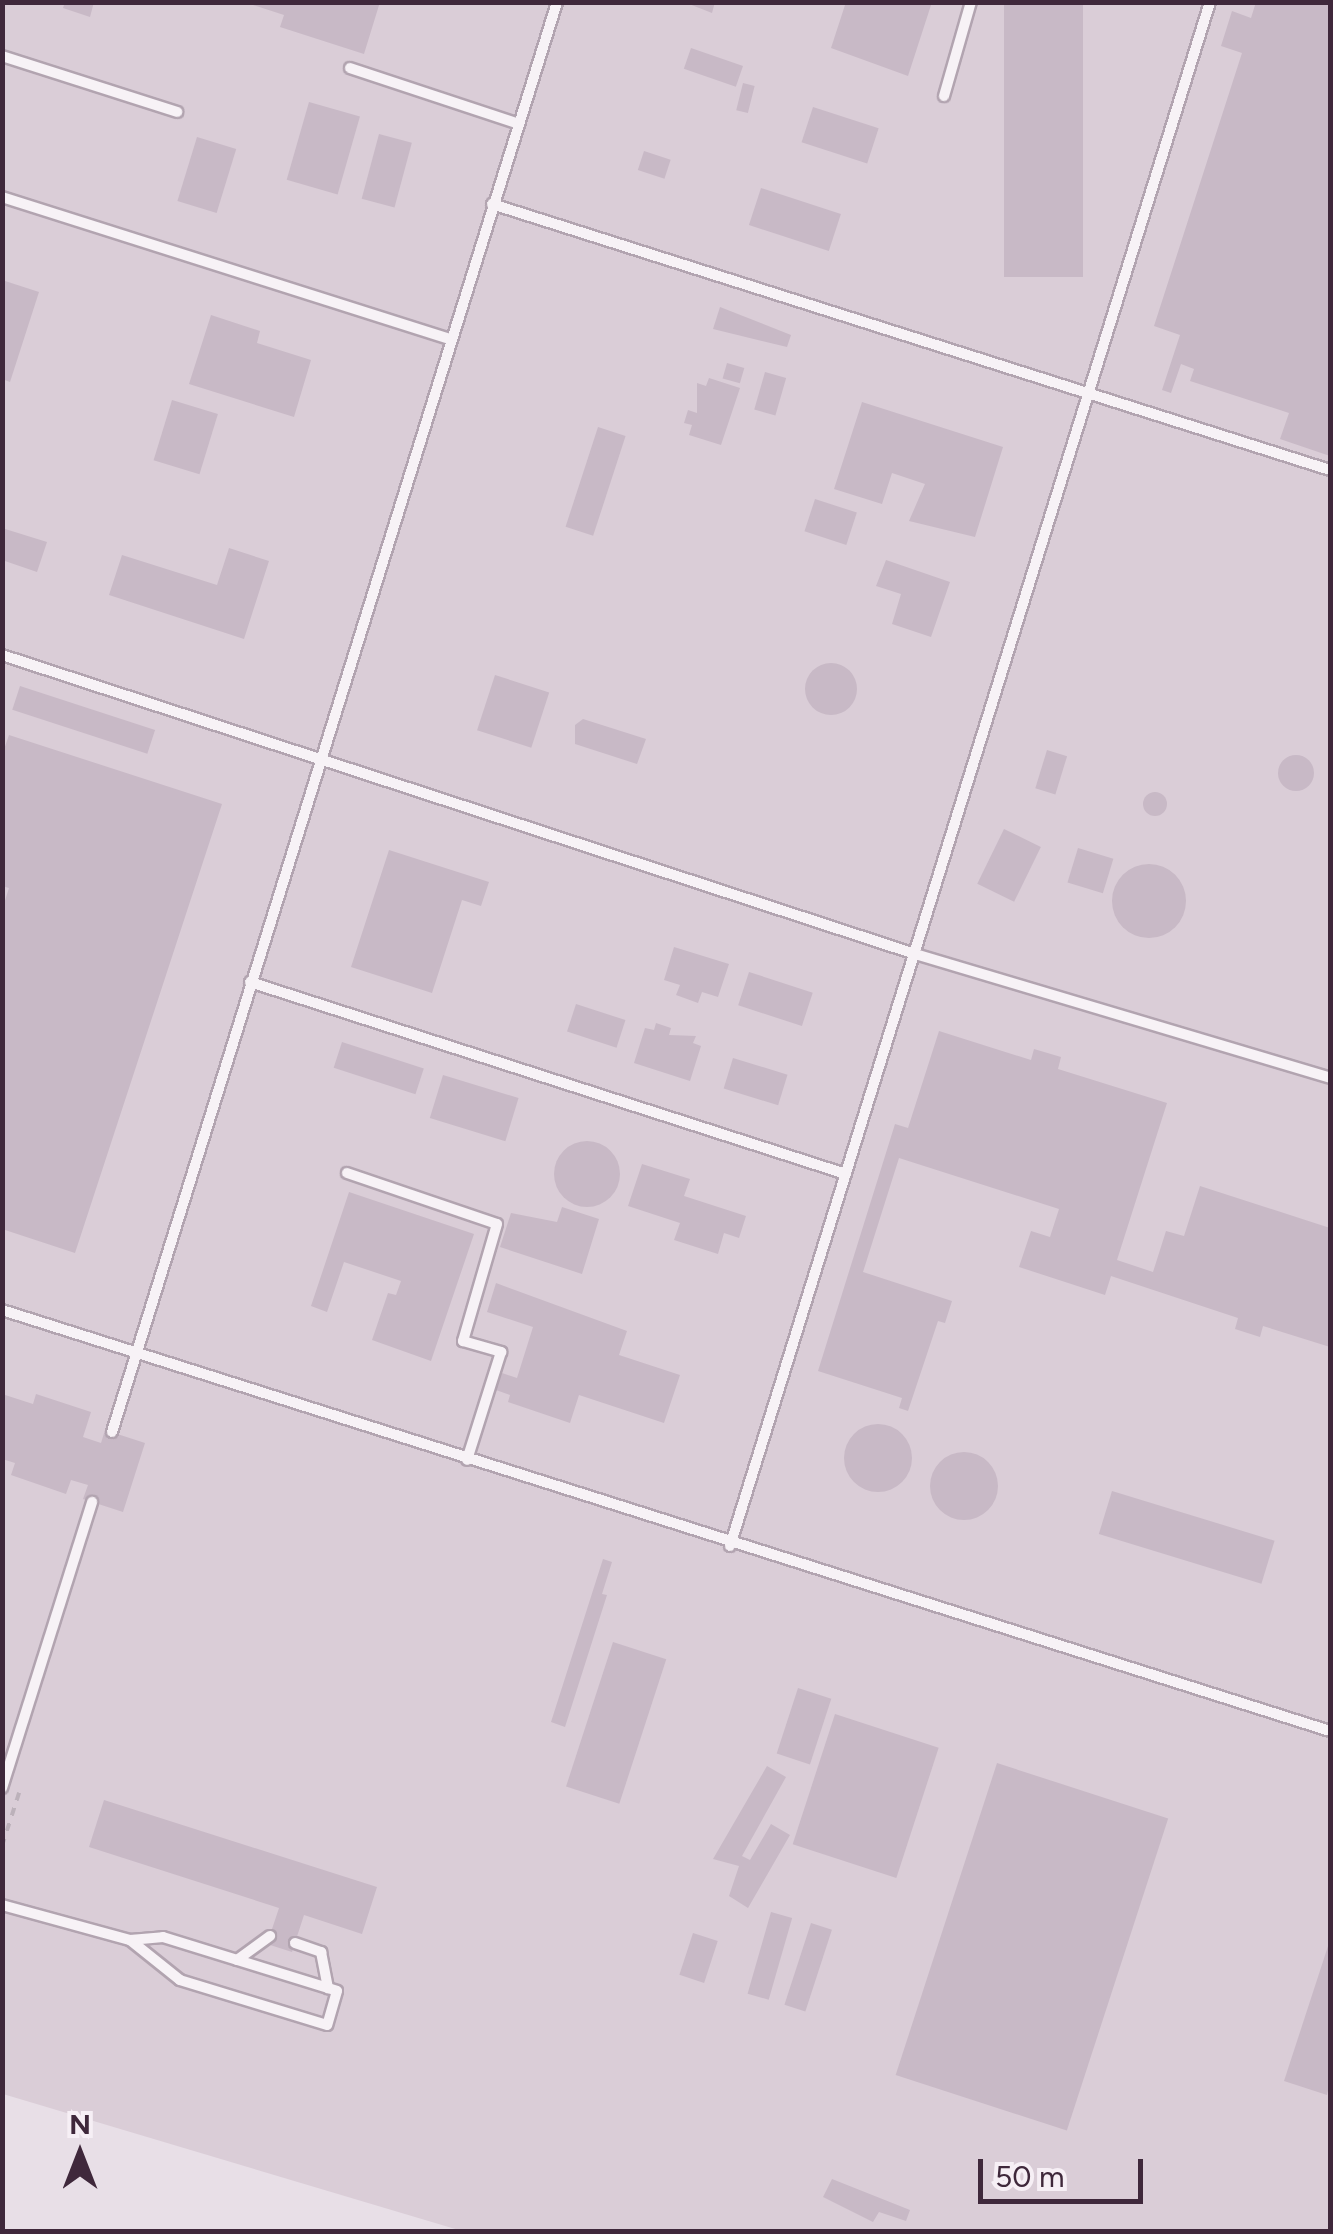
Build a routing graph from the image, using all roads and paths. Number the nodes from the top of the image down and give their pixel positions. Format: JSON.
{"nodes":[{"id":1,"x":558,"y":2,"type":"edge"},
{"id":2,"x":972,"y":2,"type":"edge"},
{"id":3,"x":1210,"y":2,"type":"edge"},
{"id":4,"x":2,"y":56,"type":"edge"},
{"id":5,"x":350,"y":68,"type":"dead end"},
{"id":6,"x":944,"y":96,"type":"dead end"},
{"id":7,"x":177,"y":112,"type":"dead end"},
{"id":8,"x":519,"y":124,"type":"junction"},
{"id":9,"x":2,"y":197,"type":"edge"},
{"id":10,"x":492,"y":204,"type":"junction"},
{"id":11,"x":450,"y":339,"type":"junction"},
{"id":12,"x":1090,"y":394,"type":"junction"},
{"id":13,"x":1330,"y":470,"type":"edge"},
{"id":14,"x":2,"y":655,"type":"edge"},
{"id":15,"x":318,"y":761,"type":"junction"},
{"id":16,"x":916,"y":954,"type":"junction"},
{"id":17,"x":250,"y":982,"type":"junction"},
{"id":18,"x":1330,"y":1078,"type":"edge"},
{"id":19,"x":347,"y":1173,"type":"dead end"},
{"id":20,"x":846,"y":1174,"type":"junction"},
{"id":21,"x":2,"y":1310,"type":"edge"},
{"id":22,"x":135,"y":1351,"type":"junction"},
{"id":23,"x":112,"y":1432,"type":"dead end"},
{"id":24,"x":467,"y":1460,"type":"junction"},
{"id":25,"x":92,"y":1502,"type":"dead end"},
{"id":26,"x":730,"y":1546,"type":"junction"},
{"id":27,"x":1330,"y":1731,"type":"edge"},
{"id":28,"x":2,"y":1788,"type":"edge"},
{"id":29,"x":2,"y":1905,"type":"edge"},
{"id":30,"x":270,"y":1936,"type":"dead end"},
{"id":31,"x":130,"y":1940,"type":"junction"},
{"id":32,"x":294,"y":1943,"type":"dead end"},
{"id":33,"x":237,"y":1960,"type":"junction"},
{"id":34,"x":328,"y":1988,"type":"junction"}],
"edges":[{"from":1,"to":8,"type":"lane"},
{"from":2,"to":6,"type":"lane"},
{"from":3,"to":12,"type":"lane"},
{"from":4,"to":7,"type":"lane"},
{"from":5,"to":8,"type":"lane"},
{"from":8,"to":10,"type":"lane"},
{"from":9,"to":11,"type":"lane"},
{"from":10,"to":11,"type":"lane"},
{"from":10,"to":12,"type":"lane"},
{"from":11,"to":15,"type":"lane"},
{"from":12,"to":13,"type":"lane"},
{"from":12,"to":16,"type":"lane"},
{"from":14,"to":15,"type":"lane"},
{"from":15,"to":16,"type":"lane"},
{"from":15,"to":17,"type":"lane"},
{"from":16,"to":18,"type":"lane"},
{"from":16,"to":20,"type":"lane"},
{"from":17,"to":20,"type":"lane"},
{"from":17,"to":22,"type":"lane"},
{"from":19,"to":24,"type":"lane"},
{"from":20,"to":26,"type":"lane"},
{"from":21,"to":22,"type":"lane"},
{"from":22,"to":23,"type":"lane"},
{"from":22,"to":24,"type":"lane"},
{"from":24,"to":26,"type":"lane"},
{"from":25,"to":28,"type":"lane"},
{"from":26,"to":27,"type":"lane"},
{"from":29,"to":31,"type":"lane"},
{"from":30,"to":33,"type":"lane"},
{"from":31,"to":33,"type":"lane"},
{"from":31,"to":34,"type":"lane"},
{"from":32,"to":34,"type":"lane"},
{"from":33,"to":34,"type":"lane"}]}
